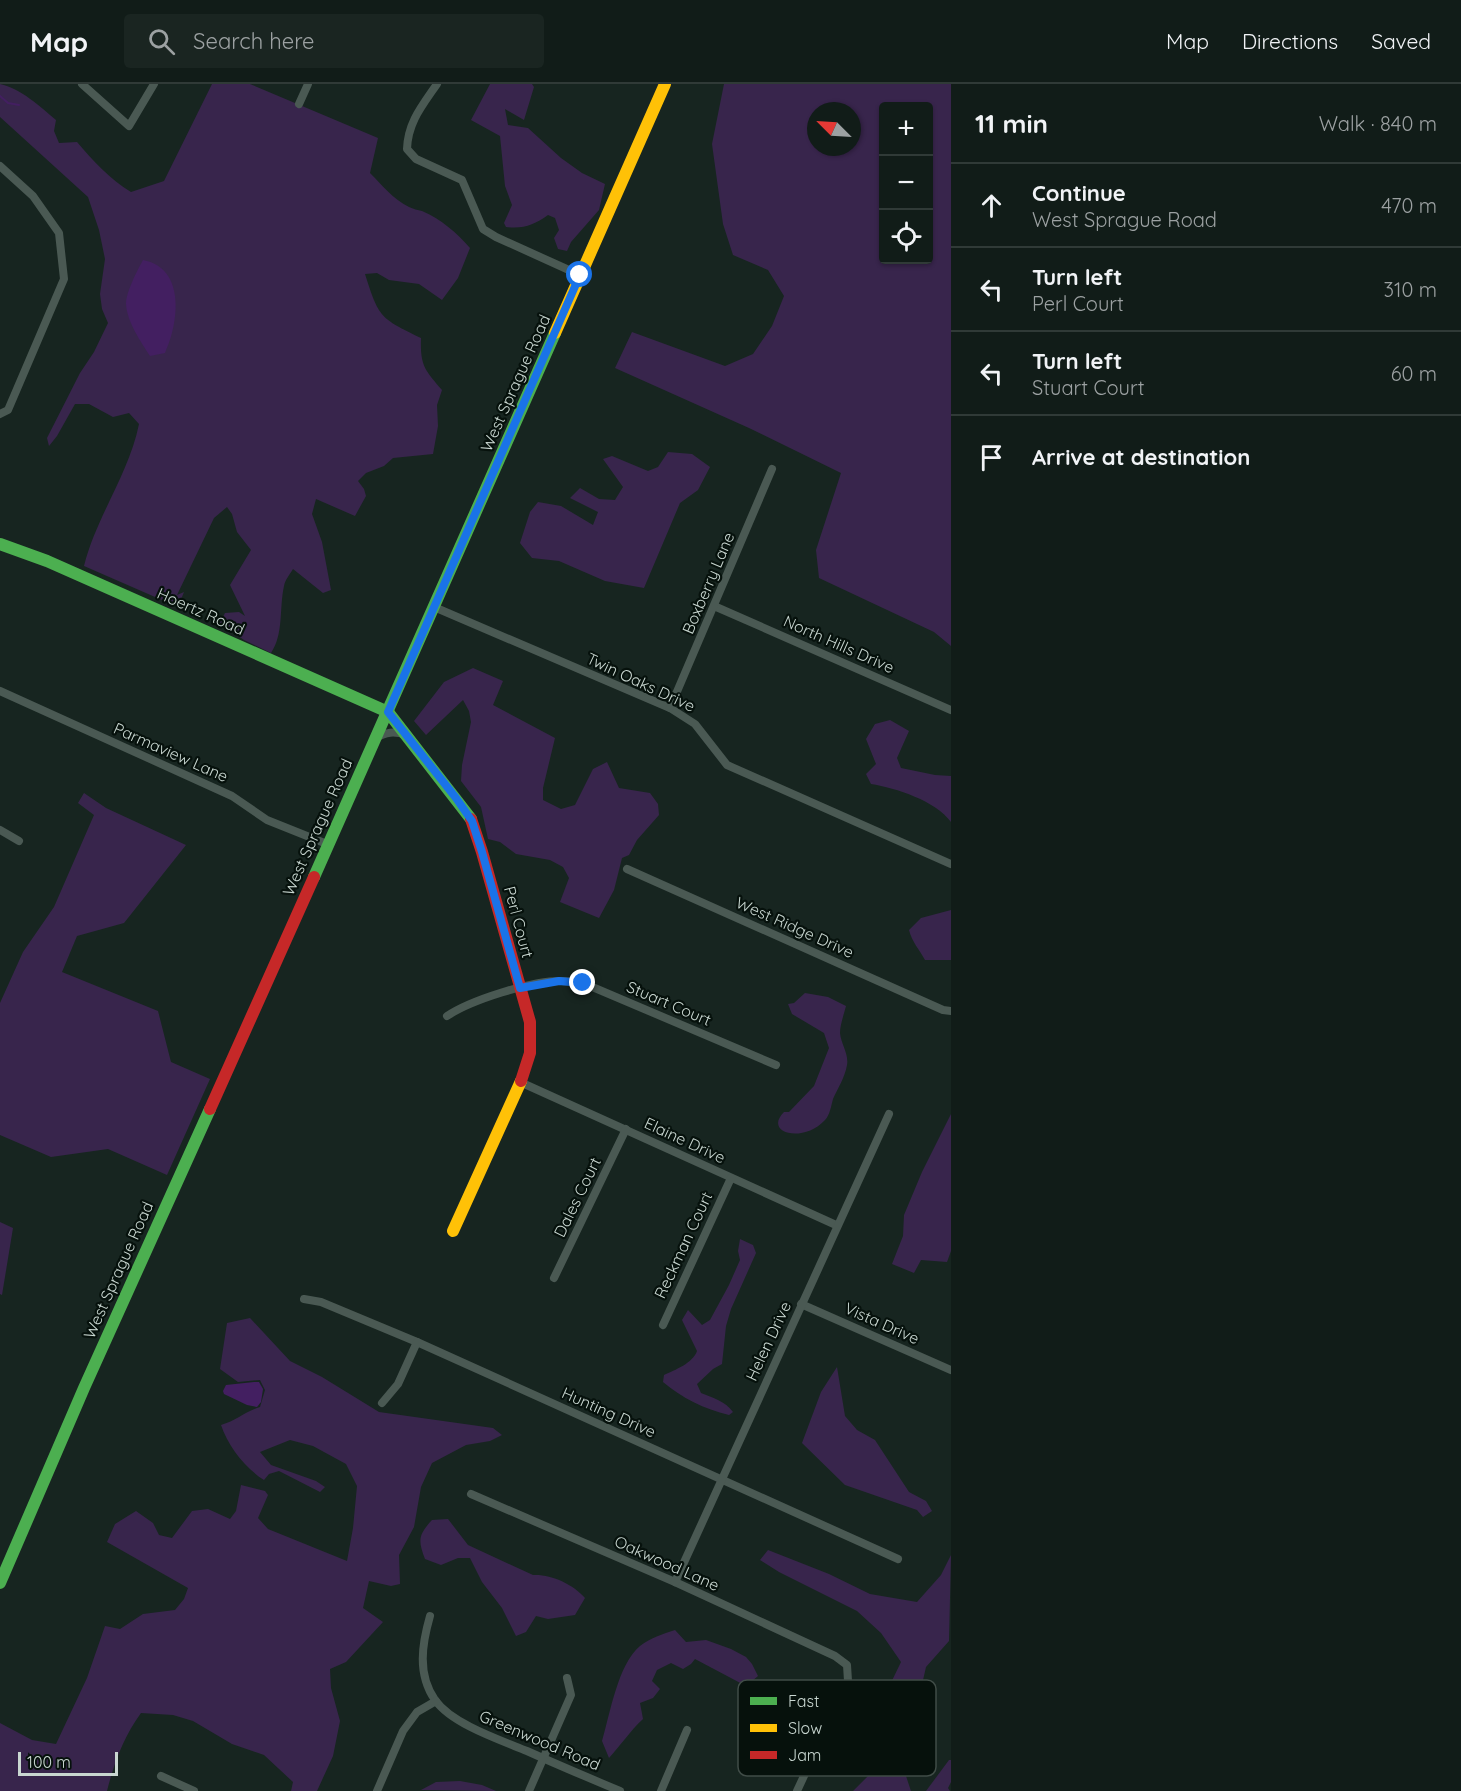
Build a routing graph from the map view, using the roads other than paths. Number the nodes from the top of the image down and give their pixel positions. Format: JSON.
{"nodes":[{"id":1,"x":82,"y":84,"type":"edge"},
{"id":2,"x":154,"y":84,"type":"edge"},
{"id":3,"x":308,"y":84,"type":"edge"},
{"id":4,"x":437,"y":84,"type":"edge"},
{"id":5,"x":665,"y":84,"type":"edge"},
{"id":6,"x":299,"y":104,"type":"dead end"},
{"id":7,"x":0,"y":166,"type":"edge"},
{"id":8,"x":580,"y":275,"type":"junction"},
{"id":9,"x":0,"y":414,"type":"edge"},
{"id":10,"x":772,"y":469,"type":"dead end"},
{"id":11,"x":0,"y":544,"type":"edge"},
{"id":12,"x":714,"y":606,"type":"junction"},
{"id":13,"x":434,"y":607,"type":"junction"},
{"id":14,"x":0,"y":691,"type":"edge"},
{"id":15,"x":670,"y":708,"type":"junction"},
{"id":16,"x":951,"y":710,"type":"edge"},
{"id":17,"x":388,"y":712,"type":"junction"},
{"id":18,"x":407,"y":736,"type":"junction"},
{"id":19,"x":375,"y":739,"type":"junction"},
{"id":20,"x":0,"y":830,"type":"edge"},
{"id":21,"x":19,"y":841,"type":"dead end"},
{"id":22,"x":327,"y":844,"type":"junction"},
{"id":23,"x":951,"y":864,"type":"edge"},
{"id":24,"x":627,"y":869,"type":"dead end"},
{"id":25,"x":520,"y":988,"type":"junction"},
{"id":26,"x":951,"y":1011,"type":"edge"},
{"id":27,"x":447,"y":1016,"type":"dead end"},
{"id":28,"x":776,"y":1065,"type":"dead end"},
{"id":29,"x":520,"y":1082,"type":"junction"},
{"id":30,"x":889,"y":1113,"type":"dead end"},
{"id":31,"x":626,"y":1129,"type":"junction"},
{"id":32,"x":731,"y":1178,"type":"junction"},
{"id":33,"x":836,"y":1225,"type":"junction"},
{"id":34,"x":453,"y":1231,"type":"dead end"},
{"id":35,"x":554,"y":1278,"type":"dead end"},
{"id":36,"x":304,"y":1299,"type":"dead end"},
{"id":37,"x":801,"y":1304,"type":"junction"},
{"id":38,"x":663,"y":1325,"type":"dead end"},
{"id":39,"x":417,"y":1342,"type":"junction"},
{"id":40,"x":951,"y":1370,"type":"edge"},
{"id":41,"x":382,"y":1403,"type":"dead end"},
{"id":42,"x":722,"y":1479,"type":"junction"},
{"id":43,"x":471,"y":1494,"type":"dead end"},
{"id":44,"x":898,"y":1559,"type":"dead end"},
{"id":45,"x":675,"y":1582,"type":"junction"},
{"id":46,"x":0,"y":1583,"type":"edge"},
{"id":47,"x":430,"y":1616,"type":"dead end"},
{"id":48,"x":567,"y":1678,"type":"dead end"},
{"id":49,"x":848,"y":1680,"type":"edge"},
{"id":50,"x":436,"y":1701,"type":"junction"},
{"id":51,"x":687,"y":1730,"type":"dead end"},
{"id":52,"x":544,"y":1759,"type":"junction"},
{"id":53,"x":161,"y":1776,"type":"dead end"},
{"id":54,"x":804,"y":1776,"type":"edge"},
{"id":55,"x":194,"y":1791,"type":"edge"},
{"id":56,"x":377,"y":1791,"type":"edge"},
{"id":57,"x":529,"y":1791,"type":"edge"},
{"id":58,"x":620,"y":1791,"type":"edge"},
{"id":59,"x":661,"y":1791,"type":"edge"},
{"id":60,"x":797,"y":1791,"type":"edge"}],
"edges":[{"from":1,"to":2,"type":"street"},
{"from":3,"to":6,"type":"street"},
{"from":4,"to":8,"type":"street"},
{"from":5,"to":8,"type":"street","name":"West Sprague Road"},
{"from":7,"to":9,"type":"street"},
{"from":8,"to":13,"type":"street","name":"West Sprague Road"},
{"from":10,"to":12,"type":"street","name":"Boxberry Lane"},
{"from":11,"to":17,"type":"street","name":"Hoertz Road"},
{"from":12,"to":15,"type":"street","name":"Boxberry Lane"},
{"from":12,"to":16,"type":"street","name":"North Hills Drive"},
{"from":13,"to":15,"type":"street","name":"Twin Oaks Drive"},
{"from":13,"to":17,"type":"street","name":"West Sprague Road"},
{"from":14,"to":22,"type":"street","name":"Parmaview Lane"},
{"from":15,"to":23,"type":"street","name":"Twin Oaks Drive"},
{"from":17,"to":18,"type":"street","name":"Perl Court"},
{"from":17,"to":19,"type":"street","name":"West Sprague Road"},
{"from":18,"to":19,"type":"street"},
{"from":18,"to":25,"type":"street","name":"Perl Court"},
{"from":19,"to":22,"type":"street","name":"West Sprague Road"},
{"from":20,"to":21,"type":"street"},
{"from":22,"to":46,"type":"street","name":"West Sprague Road"},
{"from":24,"to":26,"type":"street","name":"West Ridge Drive"},
{"from":25,"to":27,"type":"street","name":"Stuart Court"},
{"from":25,"to":28,"type":"street","name":"Stuart Court"},
{"from":25,"to":29,"type":"street","name":"Perl Court"},
{"from":29,"to":31,"type":"street","name":"Elaine Drive"},
{"from":29,"to":34,"type":"street","name":"Perl Court"},
{"from":30,"to":33,"type":"street","name":"Helen Drive"},
{"from":31,"to":32,"type":"street","name":"Elaine Drive"},
{"from":31,"to":35,"type":"street","name":"Dales Court"},
{"from":32,"to":33,"type":"street","name":"Elaine Drive"},
{"from":32,"to":38,"type":"street","name":"Reckman Court"},
{"from":33,"to":37,"type":"street","name":"Helen Drive"},
{"from":36,"to":39,"type":"street","name":"Hunting Drive"},
{"from":37,"to":40,"type":"street","name":"Vista Drive"},
{"from":37,"to":42,"type":"street","name":"Helen Drive"},
{"from":39,"to":41,"type":"street"},
{"from":39,"to":42,"type":"street","name":"Hunting Drive"},
{"from":42,"to":44,"type":"street","name":"Hunting Drive"},
{"from":42,"to":45,"type":"street","name":"Helen Drive"},
{"from":43,"to":45,"type":"street","name":"Oakwood Lane"},
{"from":45,"to":49,"type":"street","name":"Oakwood Lane"},
{"from":47,"to":50,"type":"street"},
{"from":48,"to":52,"type":"street"},
{"from":50,"to":52,"type":"street","name":"Greenwood Road"},
{"from":50,"to":56,"type":"street"},
{"from":51,"to":59,"type":"street"},
{"from":52,"to":57,"type":"street"},
{"from":52,"to":58,"type":"street","name":"Greenwood Road"},
{"from":53,"to":55,"type":"street"},
{"from":54,"to":60,"type":"street","name":"Oakwood Lane"}]}
